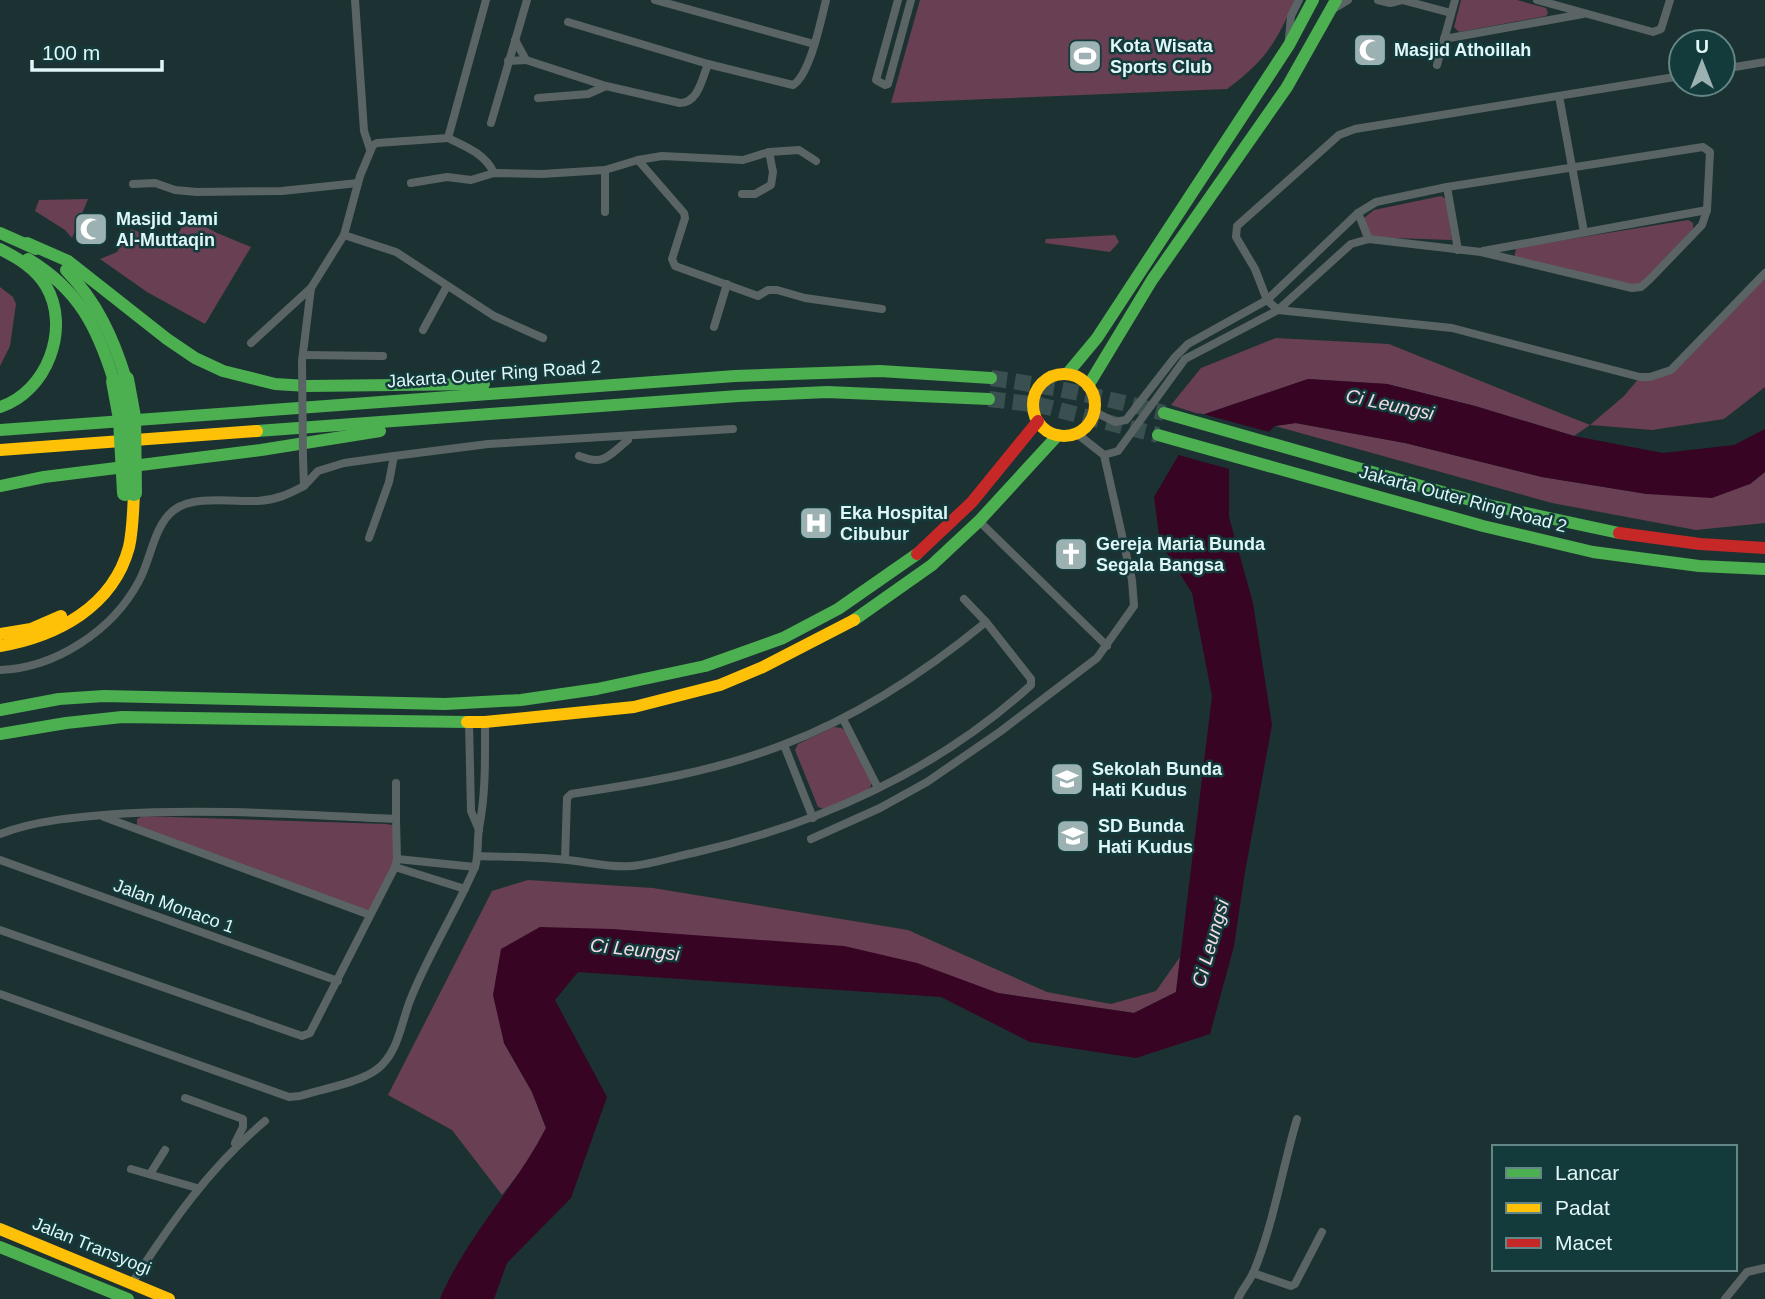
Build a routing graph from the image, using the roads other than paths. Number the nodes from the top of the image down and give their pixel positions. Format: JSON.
{"nodes":[{"id":1,"x":355,"y":0,"type":"edge"},
{"id":2,"x":486,"y":0,"type":"edge"},
{"id":3,"x":527,"y":0,"type":"edge"},
{"id":4,"x":654,"y":0,"type":"edge"},
{"id":5,"x":826,"y":0,"type":"edge"},
{"id":6,"x":898,"y":0,"type":"edge"},
{"id":7,"x":911,"y":0,"type":"edge"},
{"id":8,"x":1299,"y":0,"type":"edge"},
{"id":9,"x":1313,"y":0,"type":"edge"},
{"id":10,"x":1348,"y":0,"type":"edge"},
{"id":11,"x":1378,"y":0,"type":"edge"},
{"id":12,"x":1402,"y":0,"type":"edge"},
{"id":13,"x":1455,"y":0,"type":"edge"},
{"id":14,"x":1537,"y":0,"type":"edge"},
{"id":15,"x":1670,"y":0,"type":"edge"},
{"id":16,"x":1334,"y":5,"type":"edge"},
{"id":17,"x":1451,"y":13,"type":"junction"},
{"id":18,"x":1585,"y":13,"type":"junction"},
{"id":19,"x":568,"y":22,"type":"dead end"},
{"id":20,"x":1444,"y":39,"type":"junction"},
{"id":21,"x":515,"y":40,"type":"junction"},
{"id":22,"x":814,"y":44,"type":"junction"},
{"id":23,"x":1289,"y":45,"type":"junction"},
{"id":24,"x":526,"y":60,"type":"junction"},
{"id":25,"x":508,"y":61,"type":"junction"},
{"id":26,"x":1765,"y":62,"type":"edge"},
{"id":27,"x":708,"y":64,"type":"junction"},
{"id":28,"x":1437,"y":65,"type":"dead end"},
{"id":29,"x":1737,"y":67,"type":"edge"},
{"id":30,"x":1667,"y":78,"type":"edge"},
{"id":31,"x":606,"y":86,"type":"junction"},
{"id":32,"x":1559,"y":96,"type":"junction"},
{"id":33,"x":538,"y":98,"type":"dead end"},
{"id":34,"x":491,"y":123,"type":"dead end"},
{"id":35,"x":449,"y":138,"type":"junction"},
{"id":36,"x":370,"y":149,"type":"junction"},
{"id":37,"x":769,"y":152,"type":"junction"},
{"id":38,"x":638,"y":160,"type":"junction"},
{"id":39,"x":816,"y":160,"type":"dead end"},
{"id":40,"x":1572,"y":167,"type":"junction"},
{"id":41,"x":605,"y":170,"type":"junction"},
{"id":42,"x":494,"y":173,"type":"junction"},
{"id":43,"x":358,"y":183,"type":"junction"},
{"id":44,"x":411,"y":183,"type":"dead end"},
{"id":45,"x":133,"y":184,"type":"dead end"},
{"id":46,"x":1447,"y":187,"type":"junction"},
{"id":47,"x":743,"y":194,"type":"dead end"},
{"id":48,"x":1707,"y":210,"type":"junction"},
{"id":49,"x":605,"y":212,"type":"dead end"},
{"id":50,"x":1358,"y":213,"type":"junction"},
{"id":51,"x":1584,"y":232,"type":"junction"},
{"id":52,"x":0,"y":233,"type":"edge"},
{"id":53,"x":344,"y":235,"type":"junction"},
{"id":54,"x":1369,"y":239,"type":"junction"},
{"id":55,"x":27,"y":243,"type":"junction"},
{"id":56,"x":0,"y":249,"type":"edge"},
{"id":57,"x":1458,"y":250,"type":"junction"},
{"id":58,"x":1480,"y":252,"type":"junction"},
{"id":59,"x":1765,"y":273,"type":"edge"},
{"id":60,"x":727,"y":284,"type":"junction"},
{"id":61,"x":447,"y":286,"type":"junction"},
{"id":62,"x":311,"y":288,"type":"junction"},
{"id":63,"x":1267,"y":300,"type":"junction"},
{"id":64,"x":882,"y":309,"type":"dead end"},
{"id":65,"x":1278,"y":310,"type":"junction"},
{"id":66,"x":714,"y":327,"type":"dead end"},
{"id":67,"x":423,"y":330,"type":"dead end"},
{"id":68,"x":543,"y":338,"type":"dead end"},
{"id":69,"x":251,"y":343,"type":"dead end"},
{"id":70,"x":383,"y":356,"type":"dead end"},
{"id":71,"x":302,"y":359,"type":"junction"},
{"id":72,"x":1067,"y":374,"type":"junction"},
{"id":73,"x":991,"y":378,"type":"tunnel mouth"},
{"id":74,"x":120,"y":380,"type":"junction"},
{"id":75,"x":648,"y":382,"type":"junction"},
{"id":76,"x":1088,"y":386,"type":"junction"},
{"id":77,"x":989,"y":399,"type":"tunnel mouth"},
{"id":78,"x":0,"y":407,"type":"edge"},
{"id":79,"x":1095,"y":412,"type":"junction"},
{"id":80,"x":489,"y":413,"type":"junction"},
{"id":81,"x":1164,"y":413,"type":"tunnel mouth"},
{"id":82,"x":1038,"y":421,"type":"junction"},
{"id":83,"x":733,"y":429,"type":"dead end"},
{"id":84,"x":0,"y":430,"type":"edge"},
{"id":85,"x":1076,"y":433,"type":"junction"},
{"id":86,"x":1058,"y":435,"type":"junction"},
{"id":87,"x":1158,"y":435,"type":"tunnel mouth"},
{"id":88,"x":628,"y":442,"type":"junction"},
{"id":89,"x":0,"y":450,"type":"edge"},
{"id":90,"x":1104,"y":454,"type":"junction"},
{"id":91,"x":394,"y":456,"type":"junction"},
{"id":92,"x":579,"y":456,"type":"dead end"},
{"id":93,"x":0,"y":486,"type":"edge"},
{"id":94,"x":304,"y":486,"type":"junction"},
{"id":95,"x":130,"y":495,"type":"junction"},
{"id":96,"x":979,"y":522,"type":"junction"},
{"id":97,"x":369,"y":538,"type":"dead end"},
{"id":98,"x":1765,"y":548,"type":"edge"},
{"id":99,"x":1765,"y":569,"type":"edge"},
{"id":100,"x":964,"y":599,"type":"dead end"},
{"id":101,"x":986,"y":622,"type":"junction"},
{"id":102,"x":0,"y":635,"type":"edge"},
{"id":103,"x":0,"y":646,"type":"edge"},
{"id":104,"x":1107,"y":646,"type":"junction"},
{"id":105,"x":0,"y":670,"type":"edge"},
{"id":106,"x":671,"y":673,"type":"junction"},
{"id":107,"x":642,"y":681,"type":"junction"},
{"id":108,"x":123,"y":694,"type":"junction"},
{"id":109,"x":681,"y":697,"type":"junction"},
{"id":110,"x":649,"y":704,"type":"junction"},
{"id":111,"x":0,"y":710,"type":"edge"},
{"id":112,"x":122,"y":718,"type":"junction"},
{"id":113,"x":843,"y":719,"type":"junction"},
{"id":114,"x":477,"y":722,"type":"junction"},
{"id":115,"x":0,"y":734,"type":"edge"},
{"id":116,"x":784,"y":745,"type":"junction"},
{"id":117,"x":470,"y":777,"type":"junction"},
{"id":118,"x":484,"y":777,"type":"junction"},
{"id":119,"x":396,"y":783,"type":"dead end"},
{"id":120,"x":878,"y":788,"type":"junction"},
{"id":121,"x":99,"y":816,"type":"junction"},
{"id":122,"x":813,"y":818,"type":"junction"},
{"id":123,"x":396,"y":819,"type":"junction"},
{"id":124,"x":479,"y":830,"type":"junction"},
{"id":125,"x":0,"y":834,"type":"edge"},
{"id":126,"x":811,"y":839,"type":"dead end"},
{"id":127,"x":478,"y":856,"type":"junction"},
{"id":128,"x":565,"y":859,"type":"junction"},
{"id":129,"x":0,"y":860,"type":"edge"},
{"id":130,"x":396,"y":863,"type":"junction"},
{"id":131,"x":475,"y":867,"type":"junction"},
{"id":132,"x":465,"y":889,"type":"junction"},
{"id":133,"x":370,"y":915,"type":"junction"},
{"id":134,"x":0,"y":930,"type":"edge"},
{"id":135,"x":338,"y":981,"type":"junction"},
{"id":136,"x":0,"y":993,"type":"edge"},
{"id":137,"x":185,"y":1098,"type":"dead end"},
{"id":138,"x":1297,"y":1119,"type":"dead end"},
{"id":139,"x":265,"y":1121,"type":"dead end"},
{"id":140,"x":165,"y":1150,"type":"dead end"},
{"id":141,"x":131,"y":1168,"type":"dead end"},
{"id":142,"x":150,"y":1174,"type":"junction"},
{"id":143,"x":193,"y":1187,"type":"junction"},
{"id":144,"x":0,"y":1229,"type":"edge"},
{"id":145,"x":1322,"y":1232,"type":"dead end"},
{"id":146,"x":0,"y":1247,"type":"edge"},
{"id":147,"x":1765,"y":1268,"type":"edge"},
{"id":148,"x":1253,"y":1273,"type":"junction"},
{"id":149,"x":122,"y":1294,"type":"edge"},
{"id":150,"x":169,"y":1299,"type":"edge"},
{"id":151,"x":1238,"y":1299,"type":"edge"},
{"id":152,"x":1725,"y":1299,"type":"edge"}],
"edges":[{"from":1,"to":36,"type":"street"},
{"from":2,"to":35,"type":"street"},
{"from":3,"to":21,"type":"street"},
{"from":4,"to":22,"type":"street"},
{"from":5,"to":22,"type":"street"},
{"from":6,"to":7,"type":"street"},
{"from":8,"to":23,"type":"street"},
{"from":9,"to":23,"type":"main road"},
{"from":10,"to":16,"type":"street"},
{"from":11,"to":12,"type":"street"},
{"from":12,"to":17,"type":"street"},
{"from":13,"to":17,"type":"street"},
{"from":14,"to":18,"type":"street"},
{"from":15,"to":18,"type":"street"},
{"from":16,"to":76,"type":"main road"},
{"from":17,"to":20,"type":"street"},
{"from":18,"to":20,"type":"street"},
{"from":19,"to":27,"type":"street"},
{"from":20,"to":28,"type":"street"},
{"from":21,"to":24,"type":"street"},
{"from":21,"to":25,"type":"street"},
{"from":22,"to":27,"type":"street"},
{"from":23,"to":72,"type":"main road"},
{"from":24,"to":25,"type":"street"},
{"from":24,"to":31,"type":"street"},
{"from":25,"to":34,"type":"street"},
{"from":26,"to":29,"type":"street"},
{"from":27,"to":31,"type":"street"},
{"from":30,"to":32,"type":"street"},
{"from":31,"to":33,"type":"street"},
{"from":32,"to":40,"type":"street"},
{"from":32,"to":63,"type":"street"},
{"from":35,"to":36,"type":"street"},
{"from":35,"to":42,"type":"street"},
{"from":36,"to":43,"type":"street"},
{"from":37,"to":38,"type":"street"},
{"from":37,"to":39,"type":"street"},
{"from":37,"to":47,"type":"street"},
{"from":38,"to":41,"type":"street"},
{"from":38,"to":60,"type":"street"},
{"from":40,"to":46,"type":"street"},
{"from":40,"to":48,"type":"street"},
{"from":40,"to":51,"type":"street"},
{"from":41,"to":42,"type":"street"},
{"from":41,"to":49,"type":"street"},
{"from":42,"to":44,"type":"street"},
{"from":43,"to":45,"type":"street"},
{"from":43,"to":53,"type":"street"},
{"from":46,"to":50,"type":"street"},
{"from":46,"to":57,"type":"street"},
{"from":48,"to":51,"type":"street"},
{"from":48,"to":58,"type":"street"},
{"from":50,"to":54,"type":"street"},
{"from":50,"to":63,"type":"street"},
{"from":51,"to":58,"type":"street"},
{"from":52,"to":55,"type":"main road"},
{"from":53,"to":61,"type":"street"},
{"from":53,"to":62,"type":"street"},
{"from":54,"to":57,"type":"street"},
{"from":54,"to":65,"type":"street"},
{"from":55,"to":74,"type":"main road"},
{"from":55,"to":75,"type":"main road"},
{"from":56,"to":74,"type":"main road"},
{"from":56,"to":78,"type":"main road"},
{"from":57,"to":58,"type":"street"},
{"from":59,"to":65,"type":"street"},
{"from":60,"to":64,"type":"street"},
{"from":60,"to":66,"type":"street"},
{"from":61,"to":67,"type":"street"},
{"from":61,"to":68,"type":"street"},
{"from":62,"to":69,"type":"street"},
{"from":62,"to":71,"type":"street"},
{"from":63,"to":65,"type":"street"},
{"from":63,"to":79,"type":"street"},
{"from":65,"to":90,"type":"street"},
{"from":70,"to":71,"type":"street"},
{"from":71,"to":94,"type":"street","bridge":true},
{"from":72,"to":76,"type":"main road"},
{"from":72,"to":82,"type":"main road"},
{"from":73,"to":75,"type":"main road","name":"Jakarta Outer Ring Road 2"},
{"from":74,"to":95,"type":"main road","bridge":true},
{"from":75,"to":84,"type":"main road","name":"Jakarta Outer Ring Road 2"},
{"from":76,"to":79,"type":"main road"},
{"from":77,"to":80,"type":"main road"},
{"from":79,"to":85,"type":"main road"},
{"from":80,"to":89,"type":"main road"},
{"from":80,"to":93,"type":"main road"},
{"from":81,"to":98,"type":"main road","name":"Jakarta Outer Ring Road 2"},
{"from":82,"to":86,"type":"main road"},
{"from":82,"to":106,"type":"main road"},
{"from":83,"to":88,"type":"street"},
{"from":85,"to":86,"type":"main road"},
{"from":85,"to":90,"type":"street"},
{"from":86,"to":96,"type":"main road"},
{"from":87,"to":99,"type":"main road","name":"Jakarta Outer Ring Road 2"},
{"from":88,"to":91,"type":"street"},
{"from":88,"to":92,"type":"street"},
{"from":90,"to":104,"type":"street"},
{"from":91,"to":94,"type":"street"},
{"from":91,"to":97,"type":"street"},
{"from":94,"to":105,"type":"street"},
{"from":95,"to":102,"type":"main road"},
{"from":95,"to":103,"type":"main road"},
{"from":96,"to":104,"type":"street"},
{"from":96,"to":109,"type":"main road"},
{"from":100,"to":101,"type":"street"},
{"from":101,"to":113,"type":"street"},
{"from":101,"to":120,"type":"street"},
{"from":104,"to":126,"type":"street"},
{"from":106,"to":107,"type":"main road"},
{"from":106,"to":109,"type":"main road"},
{"from":107,"to":108,"type":"main road"},
{"from":107,"to":110,"type":"main road"},
{"from":108,"to":111,"type":"main road"},
{"from":108,"to":112,"type":"main road"},
{"from":109,"to":110,"type":"main road"},
{"from":110,"to":114,"type":"main road"},
{"from":112,"to":114,"type":"main road"},
{"from":112,"to":115,"type":"main road"},
{"from":113,"to":116,"type":"street"},
{"from":113,"to":120,"type":"street"},
{"from":114,"to":117,"type":"street"},
{"from":114,"to":118,"type":"street"},
{"from":116,"to":122,"type":"street"},
{"from":116,"to":128,"type":"street"},
{"from":117,"to":118,"type":"street"},
{"from":117,"to":124,"type":"street"},
{"from":118,"to":124,"type":"street"},
{"from":119,"to":123,"type":"street"},
{"from":120,"to":122,"type":"street"},
{"from":121,"to":123,"type":"street"},
{"from":121,"to":125,"type":"street"},
{"from":121,"to":133,"type":"street"},
{"from":122,"to":128,"type":"street"},
{"from":123,"to":130,"type":"street"},
{"from":124,"to":127,"type":"street"},
{"from":127,"to":128,"type":"street"},
{"from":127,"to":131,"type":"street"},
{"from":129,"to":135,"type":"street","name":"Jalan Monaco 1"},
{"from":130,"to":131,"type":"street"},
{"from":130,"to":132,"type":"street"},
{"from":130,"to":133,"type":"street"},
{"from":131,"to":132,"type":"street"},
{"from":132,"to":136,"type":"street"},
{"from":133,"to":135,"type":"street"},
{"from":134,"to":135,"type":"street"},
{"from":137,"to":143,"type":"street"},
{"from":138,"to":148,"type":"street"},
{"from":139,"to":143,"type":"street"},
{"from":140,"to":142,"type":"street"},
{"from":141,"to":142,"type":"street"},
{"from":142,"to":143,"type":"street"},
{"from":143,"to":149,"type":"street"},
{"from":144,"to":149,"type":"main road","name":"Jalan Transyogi"},
{"from":145,"to":148,"type":"street"},
{"from":146,"to":149,"type":"main road","name":"Jalan Transyogi"},
{"from":147,"to":152,"type":"street"},
{"from":148,"to":151,"type":"street"},
{"from":149,"to":150,"type":"main road","name":"Jalan Transyogi"}]}
